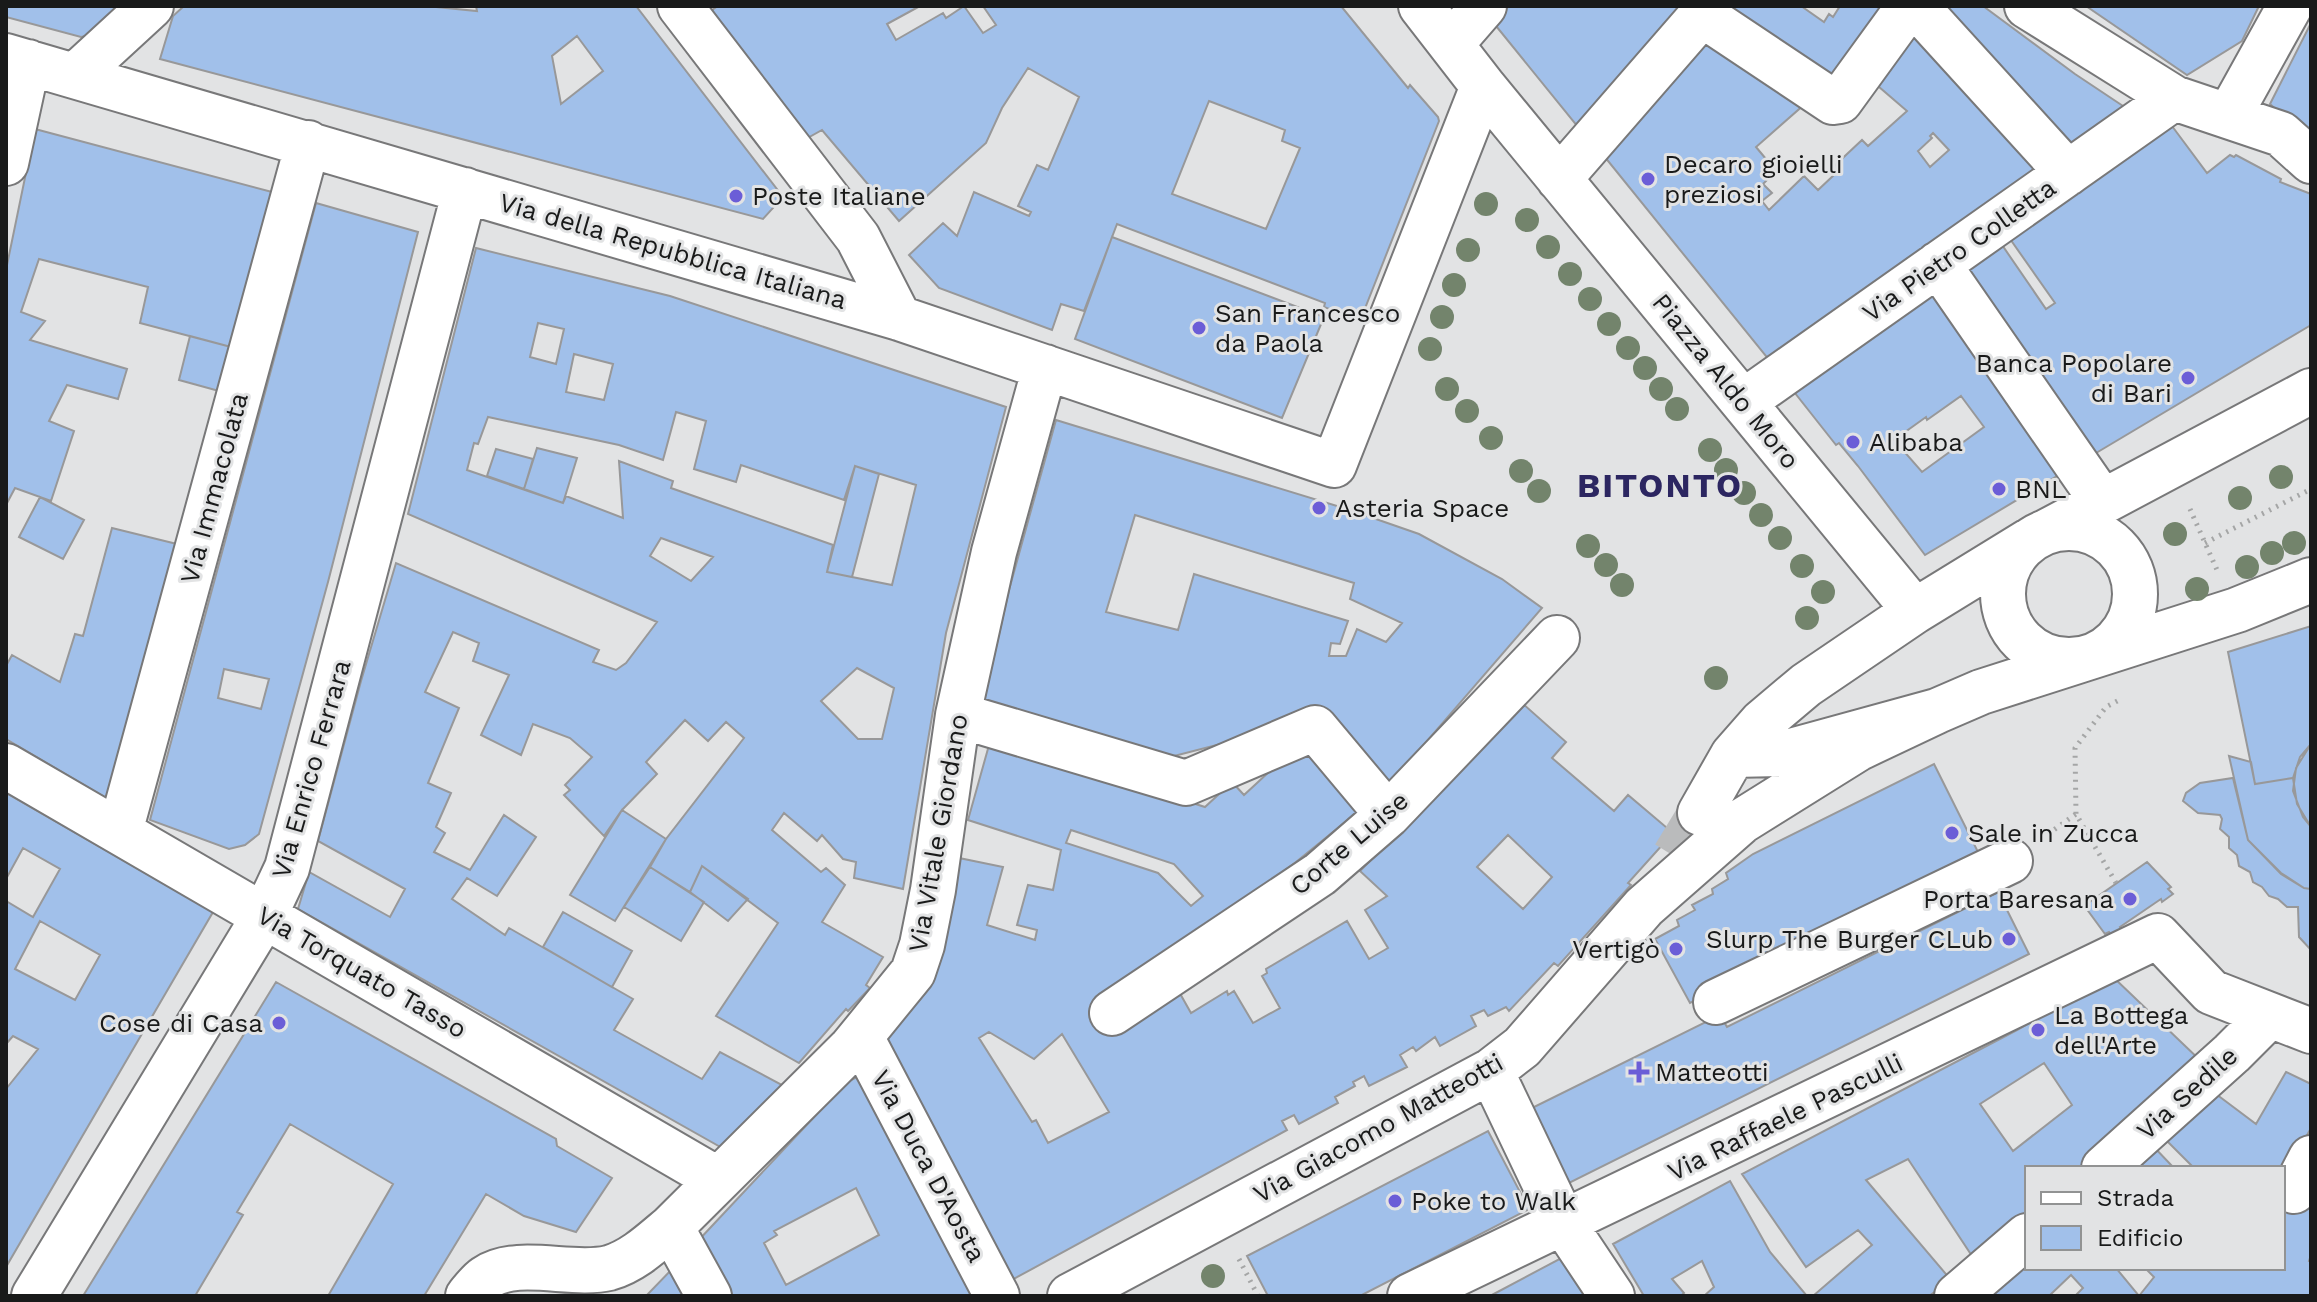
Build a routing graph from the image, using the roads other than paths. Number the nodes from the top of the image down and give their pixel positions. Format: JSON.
{"nodes":[{"id":1,"x":151,"y":6,"type":"edge"},
{"id":2,"x":1421,"y":6,"type":"edge"},
{"id":3,"x":1484,"y":6,"type":"edge"},
{"id":4,"x":1909,"y":6,"type":"edge"},
{"id":5,"x":1916,"y":6,"type":"edge"},
{"id":6,"x":2027,"y":6,"type":"edge"},
{"id":7,"x":2290,"y":6,"type":"edge"},
{"id":8,"x":685,"y":8,"type":"edge"},
{"id":9,"x":1451,"y":44,"type":"junction"},
{"id":10,"x":17,"y":59,"type":"edge"},
{"id":11,"x":76,"y":75,"type":"junction"},
{"id":12,"x":1483,"y":86,"type":"junction"},
{"id":13,"x":2174,"y":98,"type":"junction"},
{"id":14,"x":2229,"y":116,"type":"junction"},
{"id":15,"x":308,"y":143,"type":"junction"},
{"id":16,"x":2311,"y":161,"type":"edge"},
{"id":17,"x":6,"y":163,"type":"edge"},
{"id":18,"x":2068,"y":173,"type":"junction"},
{"id":19,"x":1559,"y":179,"type":"junction"},
{"id":20,"x":465,"y":190,"type":"junction"},
{"id":21,"x":1938,"y":264,"type":"junction"},
{"id":22,"x":899,"y":318,"type":"junction"},
{"id":23,"x":1045,"y":367,"type":"junction"},
{"id":24,"x":2311,"y":391,"type":"edge"},
{"id":25,"x":1743,"y":402,"type":"junction"},
{"id":26,"x":2102,"y":501,"type":"junction"},
{"id":27,"x":2038,"y":536,"type":"junction"},
{"id":28,"x":2311,"y":580,"type":"edge"},
{"id":29,"x":1915,"y":611,"type":"junction"},
{"id":30,"x":1557,"y":638,"type":"dead end"},
{"id":31,"x":2089,"y":658,"type":"junction"},
{"id":32,"x":1937,"y":711,"type":"junction"},
{"id":33,"x":958,"y":715,"type":"junction"},
{"id":34,"x":1733,"y":755,"type":"junction"},
{"id":35,"x":6,"y":766,"type":"edge"},
{"id":36,"x":1700,"y":813,"type":"tunnel mouth"},
{"id":37,"x":1388,"y":815,"type":"junction"},
{"id":38,"x":120,"y":832,"type":"junction"},
{"id":39,"x":1674,"y":856,"type":"tunnel mouth"},
{"id":40,"x":2010,"y":861,"type":"dead end"},
{"id":41,"x":1644,"y":907,"type":"junction"},
{"id":42,"x":265,"y":915,"type":"junction"},
{"id":43,"x":1716,"y":1002,"type":"dead end"},
{"id":44,"x":1112,"y":1013,"type":"dead end"},
{"id":45,"x":2269,"y":1016,"type":"junction"},
{"id":46,"x":2311,"y":1031,"type":"edge"},
{"id":47,"x":861,"y":1037,"type":"junction"},
{"id":48,"x":1491,"y":1071,"type":"junction"},
{"id":49,"x":2106,"y":1166,"type":"edge"},
{"id":50,"x":717,"y":1179,"type":"junction"},
{"id":51,"x":1564,"y":1224,"type":"junction"},
{"id":52,"x":671,"y":1227,"type":"junction"},
{"id":53,"x":2025,"y":1238,"type":"edge"},
{"id":54,"x":34,"y":1296,"type":"edge"},
{"id":55,"x":468,"y":1296,"type":"edge"},
{"id":56,"x":709,"y":1296,"type":"edge"},
{"id":57,"x":997,"y":1296,"type":"edge"},
{"id":58,"x":1070,"y":1296,"type":"edge"},
{"id":59,"x":1410,"y":1296,"type":"edge"},
{"id":60,"x":1612,"y":1296,"type":"edge"},
{"id":61,"x":1957,"y":1296,"type":"edge"}],
"edges":[{"from":1,"to":11,"type":"street"},
{"from":2,"to":9,"type":"street","name":"Piazza Aldo Moro"},
{"from":3,"to":9,"type":"street"},
{"from":4,"to":19,"type":"street"},
{"from":5,"to":18,"type":"street"},
{"from":6,"to":13,"type":"street"},
{"from":7,"to":14,"type":"street"},
{"from":8,"to":22,"type":"street"},
{"from":9,"to":12,"type":"street","name":"Piazza Aldo Moro"},
{"from":10,"to":11,"type":"street","name":"Via della Repubblica Italiana"},
{"from":10,"to":17,"type":"street"},
{"from":11,"to":15,"type":"street","name":"Via della Repubblica Italiana"},
{"from":12,"to":19,"type":"street","name":"Piazza Aldo Moro"},
{"from":12,"to":23,"type":"street","name":"Via della Repubblica Italiana"},
{"from":13,"to":14,"type":"street"},
{"from":13,"to":18,"type":"street","name":"Via Pietro Colletta"},
{"from":14,"to":16,"type":"street"},
{"from":15,"to":20,"type":"street","name":"Via della Repubblica Italiana"},
{"from":15,"to":38,"type":"street","name":"Via Immacolata"},
{"from":18,"to":21,"type":"street","name":"Via Pietro Colletta"},
{"from":19,"to":25,"type":"street","name":"Piazza Aldo Moro"},
{"from":20,"to":22,"type":"street","name":"Via della Repubblica Italiana"},
{"from":20,"to":42,"type":"street","name":"Via Enrico Ferrara"},
{"from":21,"to":25,"type":"street","name":"Via Pietro Colletta"},
{"from":21,"to":26,"type":"street"},
{"from":22,"to":23,"type":"street","name":"Via della Repubblica Italiana"},
{"from":23,"to":33,"type":"street","name":"Via Vitale Giordano"},
{"from":24,"to":26,"type":"street"},
{"from":25,"to":29,"type":"street","name":"Piazza Aldo Moro"},
{"from":26,"to":27,"type":"street"},
{"from":27,"to":29,"type":"street"},
{"from":27,"to":31,"type":"street"},
{"from":27,"to":31,"type":"street"},
{"from":28,"to":31,"type":"street"},
{"from":29,"to":34,"type":"street"},
{"from":30,"to":37,"type":"street","name":"Corte Luise"},
{"from":31,"to":32,"type":"street"},
{"from":32,"to":34,"type":"street"},
{"from":32,"to":41,"type":"street","name":"Via Giacomo Matteotti"},
{"from":33,"to":37,"type":"street"},
{"from":33,"to":47,"type":"street","name":"Via Vitale Giordano"},
{"from":34,"to":36,"type":"street"},
{"from":35,"to":38,"type":"street","name":"Via Torquato Tasso"},
{"from":37,"to":44,"type":"street","name":"Corte Luise"},
{"from":38,"to":42,"type":"street","name":"Via Torquato Tasso"},
{"from":39,"to":41,"type":"street","name":"Via Giacomo Matteotti"},
{"from":40,"to":43,"type":"street"},
{"from":41,"to":48,"type":"street","name":"Via Giacomo Matteotti"},
{"from":42,"to":50,"type":"street","name":"Via Torquato Tasso"},
{"from":42,"to":54,"type":"street","name":"Via Enrico Ferrara"},
{"from":45,"to":46,"type":"street"},
{"from":45,"to":49,"type":"street","name":"Via Sedile"},
{"from":45,"to":51,"type":"street","name":"Via Raffaele Pasculli"},
{"from":47,"to":50,"type":"street","name":"Via Vitale Giordano"},
{"from":47,"to":57,"type":"street","name":"Via Duca D'Aosta"},
{"from":48,"to":51,"type":"street"},
{"from":48,"to":58,"type":"street","name":"Via Giacomo Matteotti"},
{"from":50,"to":52,"type":"street","name":"Via Vitale Giordano"},
{"from":51,"to":59,"type":"street","name":"Via Raffaele Pasculli"},
{"from":51,"to":60,"type":"street"},
{"from":52,"to":55,"type":"street","name":"Via Vitale Giordano"},
{"from":52,"to":56,"type":"street"},
{"from":53,"to":61,"type":"street"}]}
